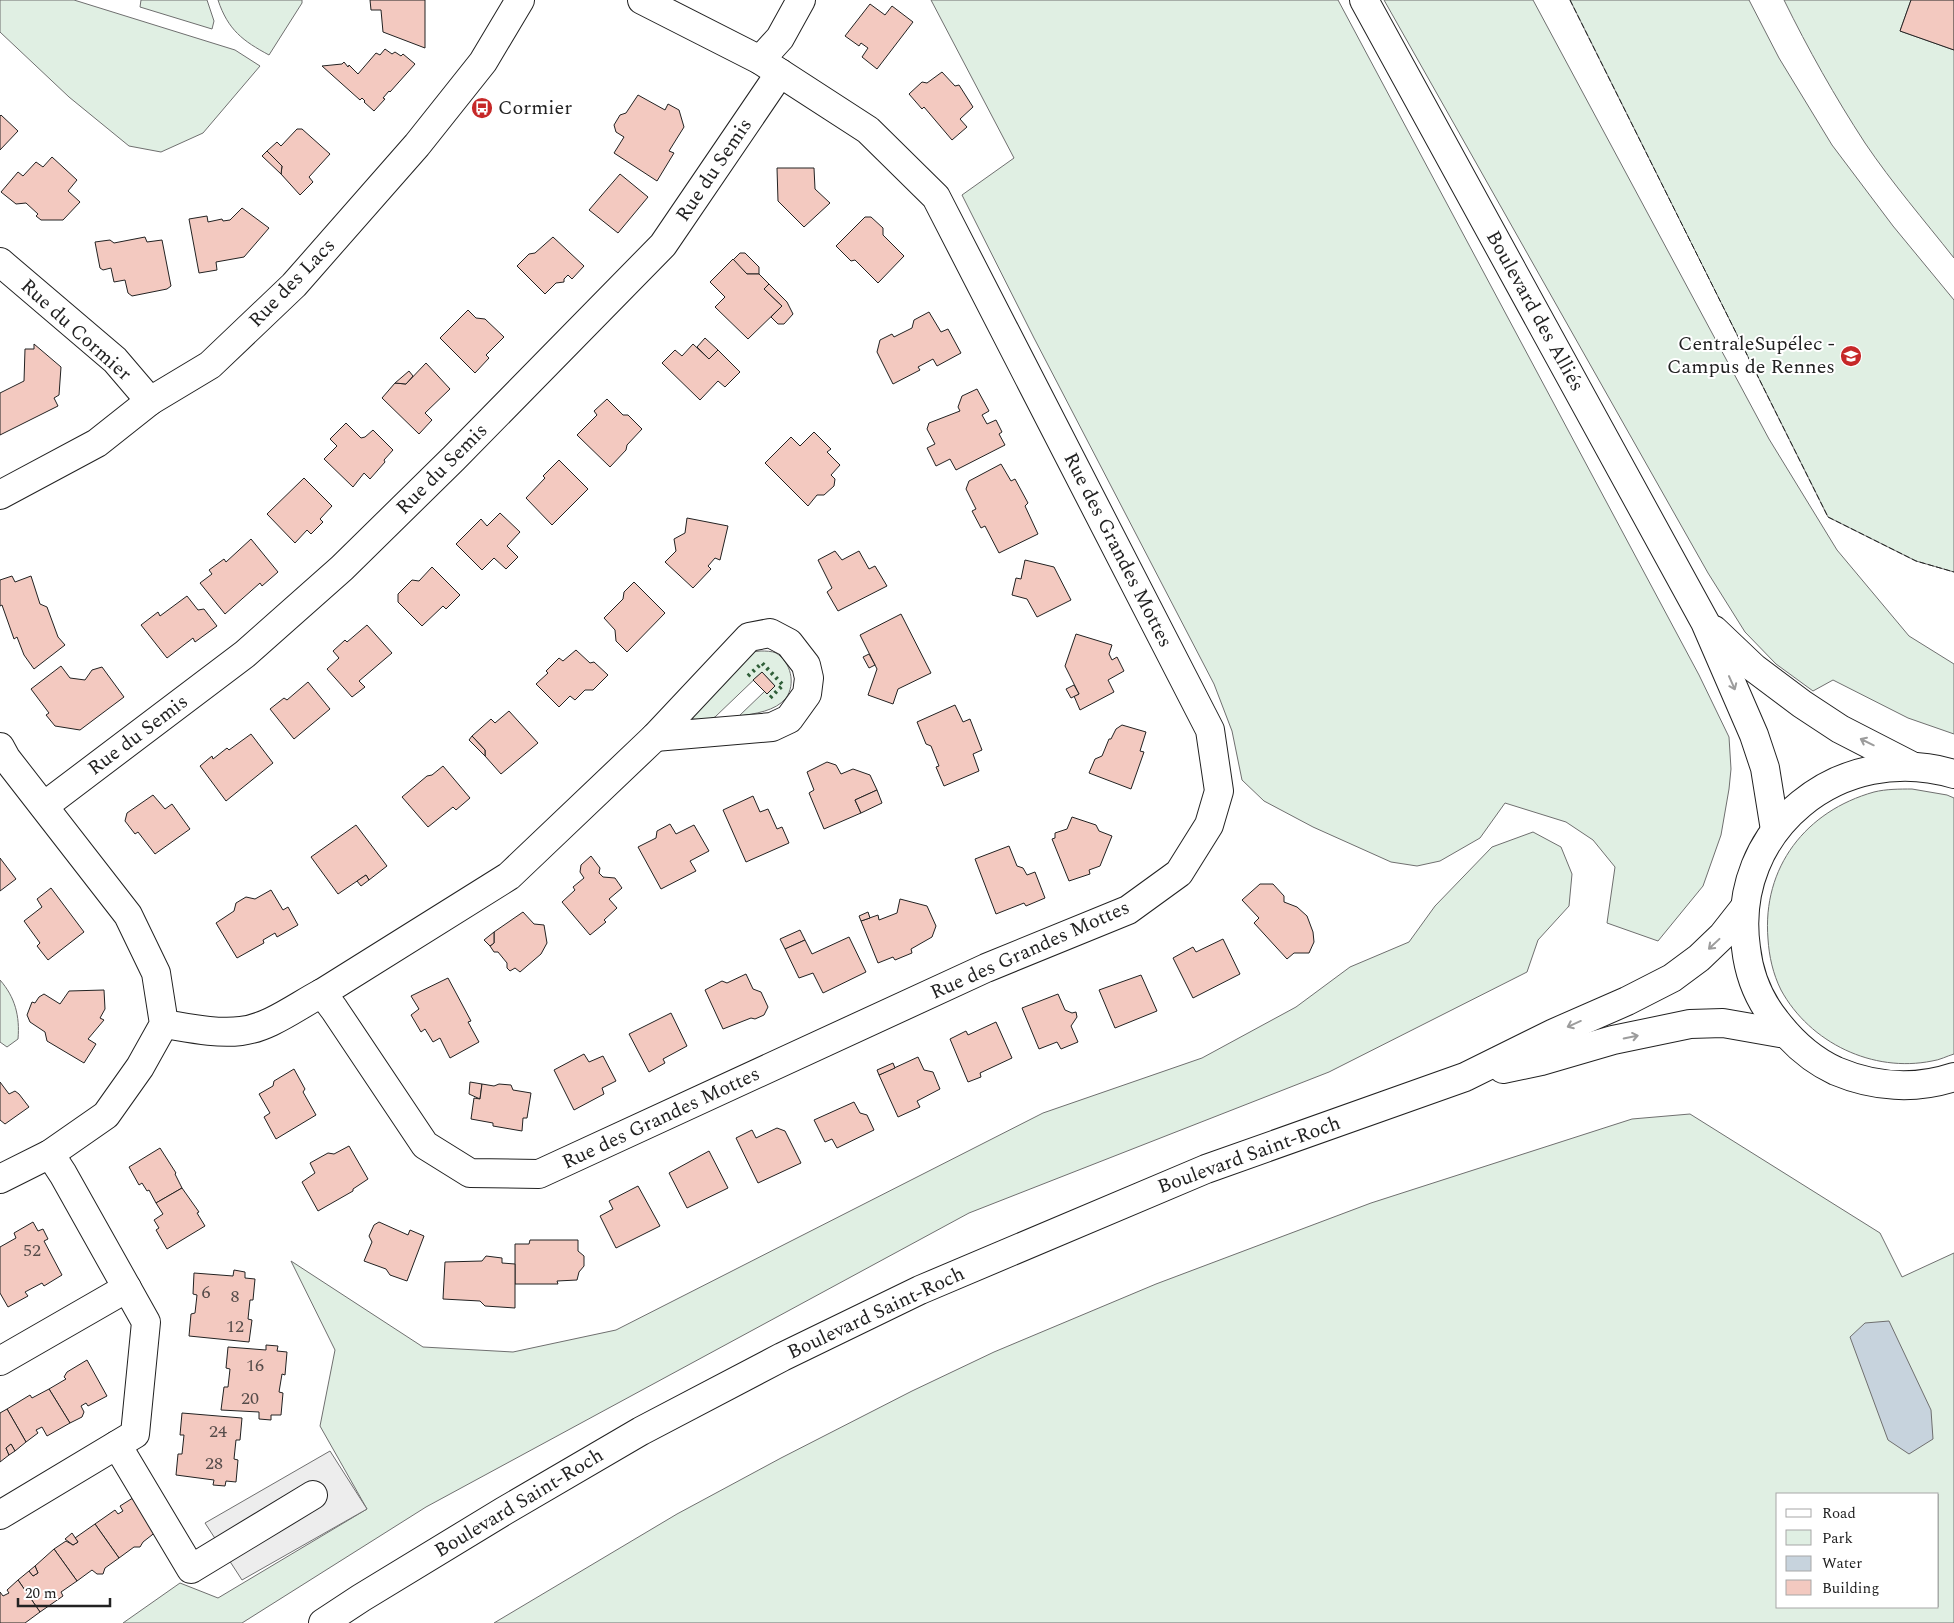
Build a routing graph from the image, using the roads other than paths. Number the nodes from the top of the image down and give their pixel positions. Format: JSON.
{"nodes":[{"id":1,"x":520,"y":0,"type":"edge"},
{"id":2,"x":642,"y":0,"type":"edge"},
{"id":3,"x":801,"y":0,"type":"edge"},
{"id":4,"x":1364,"y":0,"type":"edge"},
{"id":5,"x":770,"y":67,"type":"junction"},
{"id":6,"x":0,"y":262,"type":"edge"},
{"id":7,"x":150,"y":401,"type":"junction"},
{"id":8,"x":0,"y":495,"type":"edge"},
{"id":9,"x":1705,"y":622,"type":"junction"},
{"id":10,"x":655,"y":736,"type":"junction"},
{"id":11,"x":0,"y":747,"type":"edge"},
{"id":12,"x":1910,"y":765,"type":"junction"},
{"id":13,"x":1954,"y":774,"type":"edge"},
{"id":14,"x":44,"y":806,"type":"junction"},
{"id":15,"x":1775,"y":830,"type":"junction"},
{"id":16,"x":1745,"y":907,"type":"junction"},
{"id":17,"x":322,"y":993,"type":"junction"},
{"id":18,"x":164,"y":1024,"type":"junction"},
{"id":19,"x":1786,"y":1034,"type":"junction"},
{"id":20,"x":1464,"y":1077,"type":"junction"},
{"id":21,"x":1954,"y":1077,"type":"edge"},
{"id":22,"x":1904,"y":1086,"type":"junction"},
{"id":23,"x":1954,"y":1089,"type":"edge"},
{"id":24,"x":50,"y":1154,"type":"junction"},
{"id":25,"x":0,"y":1180,"type":"edge"},
{"id":26,"x":127,"y":1288,"type":"junction"},
{"id":27,"x":0,"y":1361,"type":"edge"},
{"id":28,"x":117,"y":1445,"type":"junction"},
{"id":29,"x":313,"y":1495,"type":"dead end"},
{"id":30,"x":0,"y":1515,"type":"edge"},
{"id":31,"x":323,"y":1623,"type":"edge"}],
"edges":[{"from":1,"to":7,"type":"street","name":"Rue des Lacs"},
{"from":2,"to":5,"type":"street","name":"Rue des Grandes Mottes"},
{"from":3,"to":5,"type":"street"},
{"from":4,"to":9,"type":"street","name":"Boulevard des Alliés"},
{"from":5,"to":14,"type":"street","name":"Rue du Semis"},
{"from":5,"to":17,"type":"street","name":"Rue des Grandes Mottes"},
{"from":6,"to":7,"type":"street","name":"Rue du Cormier"},
{"from":7,"to":8,"type":"street","name":"Rue des Lacs"},
{"from":12,"to":9,"type":"street","name":"Boulevard des Alliés","one_way":true},
{"from":9,"to":15,"type":"street","name":"Boulevard des Alliés","one_way":true},
{"from":10,"to":10,"type":"street"},
{"from":10,"to":17,"type":"street"},
{"from":11,"to":14,"type":"street"},
{"from":12,"to":13,"type":"street"},
{"from":12,"to":15,"type":"street"},
{"from":14,"to":18,"type":"street"},
{"from":15,"to":16,"type":"street"},
{"from":16,"to":19,"type":"street"},
{"from":16,"to":20,"type":"street","name":"Boulevard Saint-Roch","one_way":true},
{"from":17,"to":18,"type":"street"},
{"from":18,"to":24,"type":"street"},
{"from":20,"to":19,"type":"street","name":"Boulevard Saint-Roch","one_way":true},
{"from":19,"to":22,"type":"street"},
{"from":20,"to":31,"type":"street","name":"Boulevard Saint-Roch"},
{"from":21,"to":22,"type":"street"},
{"from":22,"to":23,"type":"street"},
{"from":24,"to":25,"type":"street"},
{"from":24,"to":26,"type":"street"},
{"from":26,"to":27,"type":"street"},
{"from":26,"to":28,"type":"street"},
{"from":28,"to":29,"type":"street"},
{"from":28,"to":30,"type":"street"}]}
